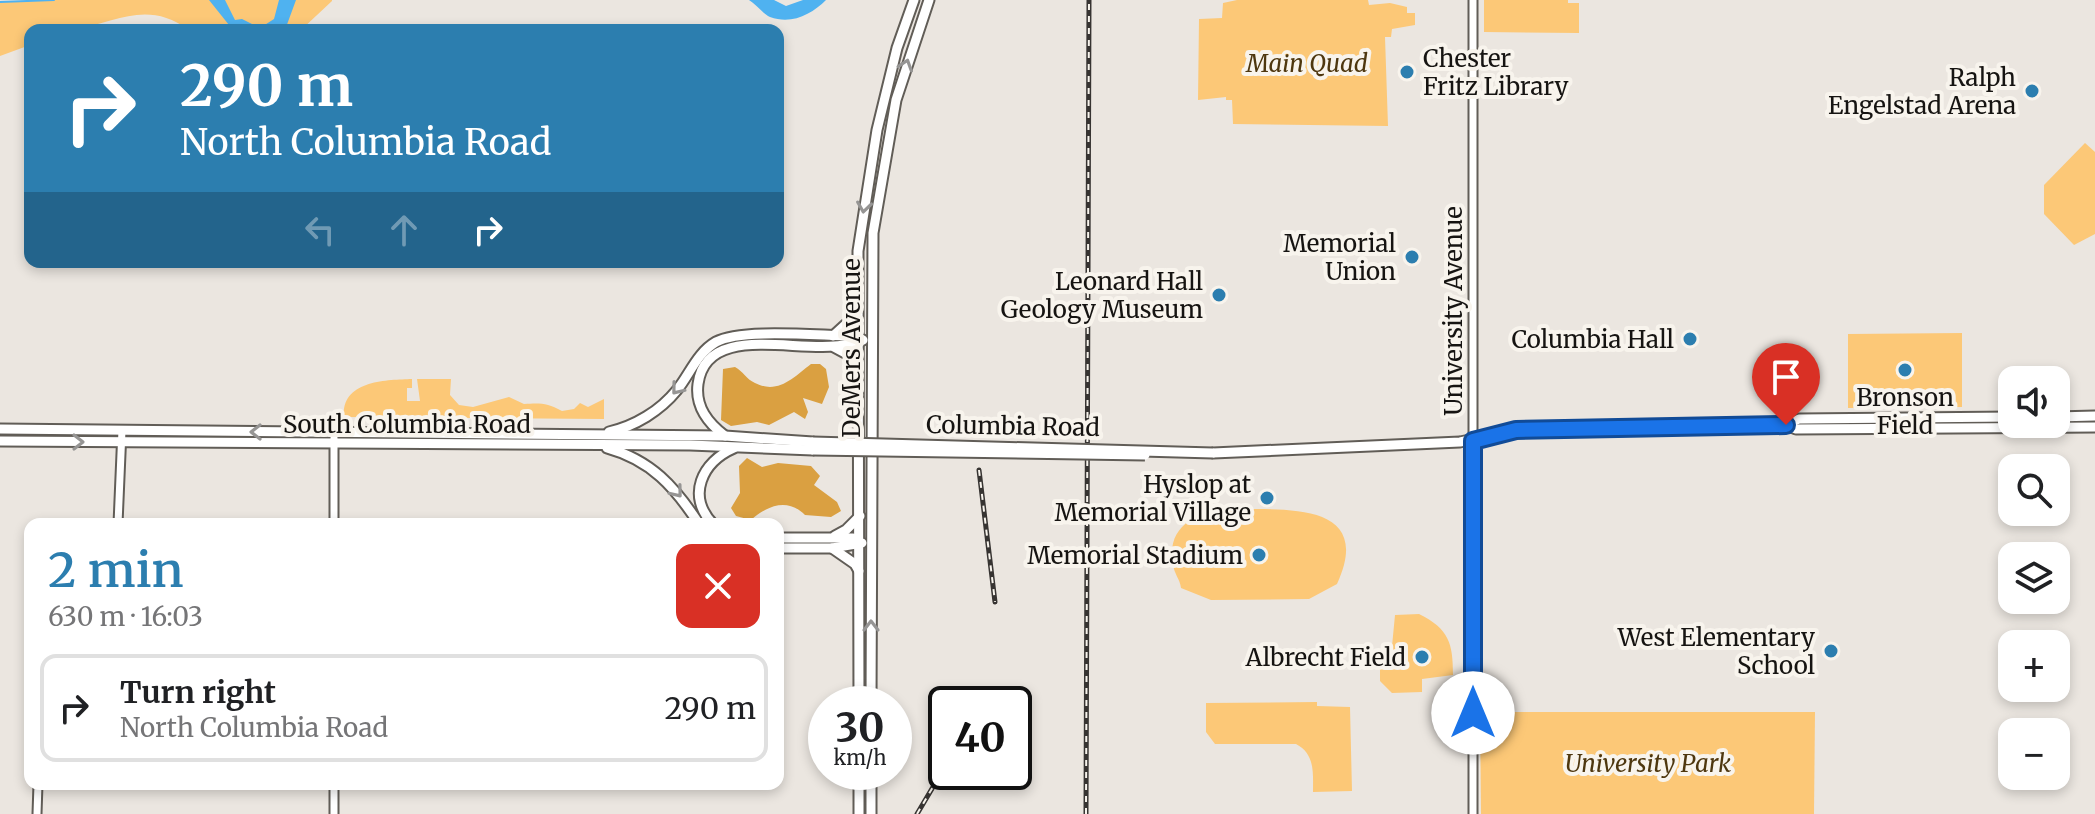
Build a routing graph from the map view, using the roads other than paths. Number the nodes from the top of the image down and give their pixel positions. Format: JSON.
{"nodes":[{"id":1,"x":914,"y":0,"type":"edge"},
{"id":2,"x":929,"y":0,"type":"edge"},
{"id":3,"x":1473,"y":0,"type":"edge"},
{"id":4,"x":858,"y":313,"type":"junction"},
{"id":5,"x":859,"y":340,"type":"junction"},
{"id":6,"x":833,"y":341,"type":"junction"},
{"id":7,"x":870,"y":341,"type":"junction"},
{"id":8,"x":859,"y":372,"type":"junction"},
{"id":9,"x":2095,"y":416,"type":"edge"},
{"id":10,"x":1998,"y":417,"type":"edge"},
{"id":11,"x":2070,"y":417,"type":"edge"},
{"id":12,"x":1786,"y":425,"type":"junction"},
{"id":13,"x":2095,"y":427,"type":"edge"},
{"id":14,"x":0,"y":429,"type":"edge"},
{"id":15,"x":122,"y":430,"type":"junction"},
{"id":16,"x":334,"y":432,"type":"junction"},
{"id":17,"x":540,"y":433,"type":"junction"},
{"id":18,"x":595,"y":434,"type":"junction"},
{"id":19,"x":725,"y":436,"type":"junction"},
{"id":20,"x":0,"y":441,"type":"edge"},
{"id":21,"x":1473,"y":441,"type":"junction"},
{"id":22,"x":122,"y":442,"type":"junction"},
{"id":23,"x":334,"y":444,"type":"junction"},
{"id":24,"x":513,"y":445,"type":"junction"},
{"id":25,"x":596,"y":446,"type":"junction"},
{"id":26,"x":813,"y":446,"type":"junction"},
{"id":27,"x":736,"y":447,"type":"junction"},
{"id":28,"x":860,"y":516,"type":"junction"},
{"id":29,"x":118,"y":518,"type":"edge"},
{"id":30,"x":334,"y":518,"type":"edge"},
{"id":31,"x":695,"y":518,"type":"edge"},
{"id":32,"x":709,"y":518,"type":"edge"},
{"id":33,"x":784,"y":539,"type":"edge"},
{"id":34,"x":830,"y":543,"type":"junction"},
{"id":35,"x":865,"y":543,"type":"junction"},
{"id":36,"x":784,"y":547,"type":"edge"},
{"id":37,"x":859,"y":571,"type":"junction"},
{"id":38,"x":859,"y":686,"type":"edge"},
{"id":39,"x":870,"y":686,"type":"edge"},
{"id":40,"x":38,"y":790,"type":"edge"},
{"id":41,"x":334,"y":790,"type":"edge"},
{"id":42,"x":859,"y":790,"type":"edge"},
{"id":43,"x":871,"y":790,"type":"edge"},
{"id":44,"x":37,"y":814,"type":"edge"},
{"id":45,"x":334,"y":814,"type":"edge"},
{"id":46,"x":859,"y":814,"type":"edge"},
{"id":47,"x":871,"y":814,"type":"edge"},
{"id":48,"x":1473,"y":814,"type":"edge"}],
"edges":[{"from":1,"to":4,"type":"main road","name":"DeMers Avenue","one_way":true},
{"from":7,"to":2,"type":"main road","name":"DeMers Avenue","one_way":true},
{"from":3,"to":21,"type":"street","name":"University Avenue"},
{"from":4,"to":5,"type":"main road","name":"DeMers Avenue"},
{"from":4,"to":6,"type":"main road"},
{"from":5,"to":6,"type":"main road"},
{"from":5,"to":7,"type":"main road"},
{"from":5,"to":8,"type":"main road","name":"DeMers Avenue"},
{"from":6,"to":8,"type":"main road"},
{"from":6,"to":18,"type":"main road","one_way":true},
{"from":6,"to":19,"type":"main road"},
{"from":7,"to":35,"type":"main road","name":"DeMers Avenue"},
{"from":8,"to":28,"type":"main road","name":"DeMers Avenue"},
{"from":9,"to":11,"type":"main road"},
{"from":10,"to":12,"type":"main road"},
{"from":12,"to":13,"type":"main road"},
{"from":12,"to":21,"type":"main road","name":"Columbia Road"},
{"from":14,"to":15,"type":"main road","name":"South Columbia Road"},
{"from":16,"to":15,"type":"main road","name":"South Columbia Road","one_way":true},
{"from":15,"to":22,"type":"street"},
{"from":16,"to":17,"type":"main road","name":"South Columbia Road"},
{"from":16,"to":23,"type":"street"},
{"from":17,"to":18,"type":"main road","name":"South Columbia Road"},
{"from":17,"to":24,"type":"main road"},
{"from":18,"to":19,"type":"main road","name":"South Columbia Road"},
{"from":19,"to":26,"type":"main road","name":"South Columbia Road"},
{"from":20,"to":22,"type":"main road","name":"South Columbia Road","one_way":true},
{"from":21,"to":26,"type":"main road","name":"Columbia Road","bridge":true},
{"from":21,"to":48,"type":"street","name":"University Avenue"},
{"from":22,"to":23,"type":"main road","name":"South Columbia Road"},
{"from":22,"to":29,"type":"street"},
{"from":23,"to":24,"type":"main road","name":"South Columbia Road"},
{"from":23,"to":30,"type":"street"},
{"from":24,"to":25,"type":"main road","name":"South Columbia Road"},
{"from":25,"to":27,"type":"main road","name":"South Columbia Road"},
{"from":25,"to":31,"type":"main road","one_way":true},
{"from":26,"to":27,"type":"main road","name":"South Columbia Road"},
{"from":27,"to":32,"type":"main road"},
{"from":28,"to":34,"type":"main road"},
{"from":28,"to":35,"type":"main road","name":"DeMers Avenue"},
{"from":33,"to":34,"type":"main road"},
{"from":34,"to":35,"type":"main road"},
{"from":34,"to":36,"type":"main road"},
{"from":34,"to":37,"type":"main road"},
{"from":35,"to":37,"type":"main road","name":"DeMers Avenue"},
{"from":39,"to":35,"type":"main road","name":"DeMers Avenue","one_way":true},
{"from":37,"to":38,"type":"main road","name":"DeMers Avenue"},
{"from":40,"to":44,"type":"street"},
{"from":41,"to":45,"type":"street"},
{"from":42,"to":46,"type":"main road"},
{"from":43,"to":47,"type":"main road"}]}
